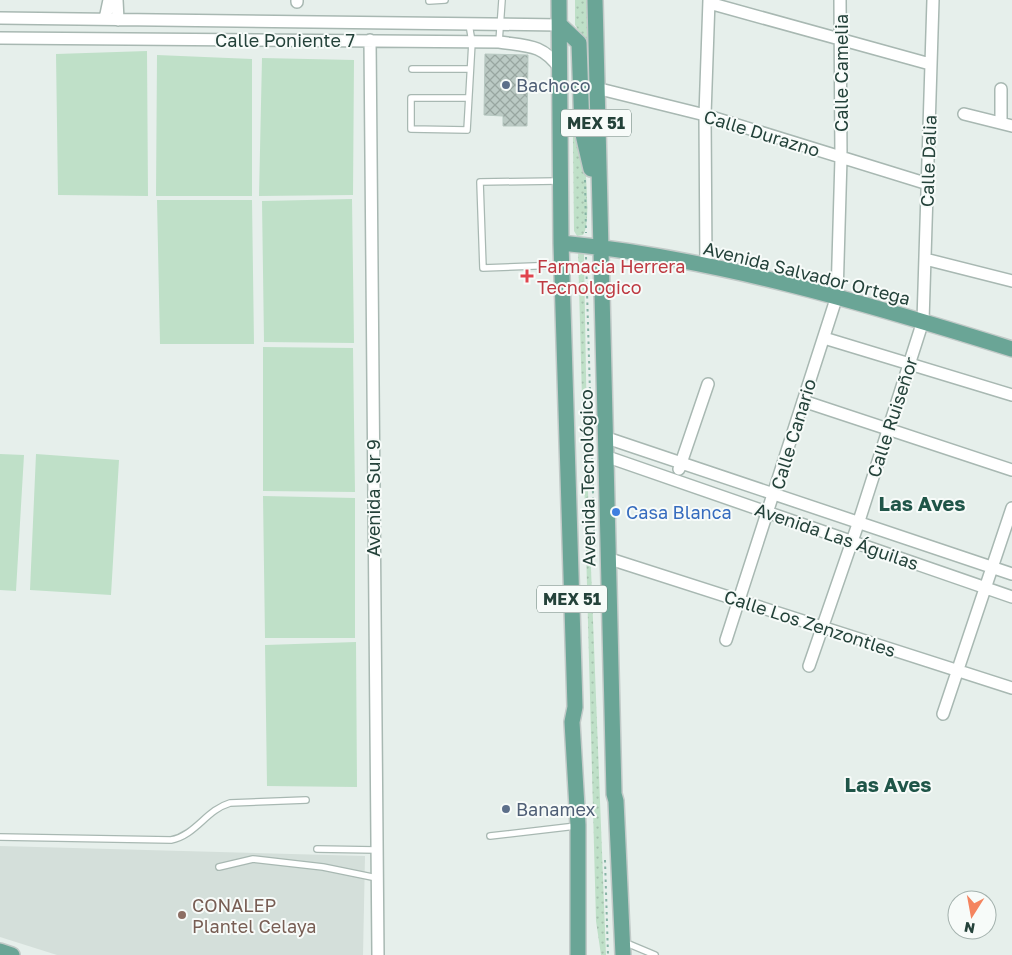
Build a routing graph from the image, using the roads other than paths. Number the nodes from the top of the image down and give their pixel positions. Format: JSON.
{"nodes":[{"id":1,"x":109,"y":0,"type":"edge"},
{"id":2,"x":117,"y":0,"type":"edge"},
{"id":3,"x":428,"y":0,"type":"edge"},
{"id":4,"x":445,"y":0,"type":"edge"},
{"id":5,"x":502,"y":0,"type":"edge"},
{"id":6,"x":560,"y":0,"type":"edge"},
{"id":7,"x":595,"y":0,"type":"edge"},
{"id":8,"x":840,"y":0,"type":"edge"},
{"id":9,"x":933,"y":0,"type":"edge"},
{"id":10,"x":709,"y":2,"type":"edge"},
{"id":11,"x":0,"y":18,"type":"edge"},
{"id":12,"x":105,"y":19,"type":"junction"},
{"id":13,"x":118,"y":20,"type":"junction"},
{"id":14,"x":469,"y":24,"type":"junction"},
{"id":15,"x":499,"y":24,"type":"junction"},
{"id":16,"x":560,"y":25,"type":"junction"},
{"id":17,"x":0,"y":38,"type":"edge"},
{"id":18,"x":839,"y":39,"type":"junction"},
{"id":19,"x":370,"y":40,"type":"junction"},
{"id":20,"x":472,"y":42,"type":"junction"},
{"id":21,"x":499,"y":42,"type":"junction"},
{"id":22,"x":930,"y":64,"type":"junction"},
{"id":23,"x":412,"y":69,"type":"dead end"},
{"id":24,"x":470,"y":69,"type":"junction"},
{"id":25,"x":560,"y":69,"type":"junction"},
{"id":26,"x":596,"y":88,"type":"junction"},
{"id":27,"x":1001,"y":89,"type":"dead end"},
{"id":28,"x":468,"y":98,"type":"junction"},
{"id":29,"x":964,"y":114,"type":"dead end"},
{"id":30,"x":705,"y":115,"type":"junction"},
{"id":31,"x":1006,"y":124,"type":"edge"},
{"id":32,"x":841,"y":158,"type":"junction"},
{"id":33,"x":561,"y":181,"type":"junction"},
{"id":34,"x":928,"y":184,"type":"junction"},
{"id":35,"x":598,"y":199,"type":"junction"},
{"id":36,"x":561,"y":243,"type":"junction"},
{"id":37,"x":600,"y":247,"type":"junction"},
{"id":38,"x":925,"y":259,"type":"junction"},
{"id":39,"x":562,"y":265,"type":"junction"},
{"id":40,"x":706,"y":266,"type":"junction"},
{"id":41,"x":1012,"y":281,"type":"edge"},
{"id":42,"x":837,"y":296,"type":"junction"},
{"id":43,"x":923,"y":321,"type":"junction"},
{"id":44,"x":824,"y":338,"type":"junction"},
{"id":45,"x":1012,"y":349,"type":"edge"},
{"id":46,"x":910,"y":364,"type":"junction"},
{"id":47,"x":708,"y":384,"type":"dead end"},
{"id":48,"x":1012,"y":395,"type":"edge"},
{"id":49,"x":803,"y":402,"type":"junction"},
{"id":50,"x":888,"y":430,"type":"junction"},
{"id":51,"x":604,"y":437,"type":"junction"},
{"id":52,"x":605,"y":456,"type":"junction"},
{"id":53,"x":681,"y":464,"type":"junction"},
{"id":54,"x":1012,"y":470,"type":"edge"},
{"id":55,"x":676,"y":480,"type":"junction"},
{"id":56,"x":774,"y":496,"type":"junction"},
{"id":57,"x":1012,"y":508,"type":"edge"},
{"id":58,"x":768,"y":512,"type":"junction"},
{"id":59,"x":858,"y":524,"type":"junction"},
{"id":60,"x":852,"y":540,"type":"junction"},
{"id":61,"x":608,"y":558,"type":"junction"},
{"id":62,"x":991,"y":567,"type":"junction"},
{"id":63,"x":1012,"y":574,"type":"edge"},
{"id":64,"x":984,"y":588,"type":"junction"},
{"id":65,"x":1012,"y":597,"type":"edge"},
{"id":66,"x":739,"y":600,"type":"junction"},
{"id":67,"x":821,"y":626,"type":"junction"},
{"id":68,"x":726,"y":640,"type":"dead end"},
{"id":69,"x":809,"y":666,"type":"dead end"},
{"id":70,"x":958,"y":670,"type":"junction"},
{"id":71,"x":1012,"y":688,"type":"edge"},
{"id":72,"x":575,"y":708,"type":"junction"},
{"id":73,"x":943,"y":714,"type":"dead end"},
{"id":74,"x":306,"y":800,"type":"dead end"},
{"id":75,"x":578,"y":825,"type":"junction"},
{"id":76,"x":490,"y":836,"type":"dead end"},
{"id":77,"x":0,"y":837,"type":"edge"},
{"id":78,"x":317,"y":849,"type":"dead end"},
{"id":79,"x":376,"y":850,"type":"junction"},
{"id":80,"x":219,"y":867,"type":"dead end"},
{"id":81,"x":377,"y":878,"type":"junction"},
{"id":82,"x":0,"y":951,"type":"edge"},
{"id":83,"x":620,"y":951,"type":"edge"},
{"id":84,"x":12,"y":955,"type":"edge"},
{"id":85,"x":378,"y":955,"type":"edge"},
{"id":86,"x":578,"y":955,"type":"edge"},
{"id":87,"x":587,"y":955,"type":"edge"},
{"id":88,"x":655,"y":955,"type":"edge"}],
"edges":[{"from":1,"to":12,"type":"street"},
{"from":2,"to":13,"type":"street"},
{"from":3,"to":4,"type":"lane"},
{"from":5,"to":15,"type":"lane"},
{"from":6,"to":16,"type":"main road","name":"Avenida Tecnológico","number":"MEX 51"},
{"from":7,"to":26,"type":"main road","name":"Avenida Tecnológico","number":"MEX 51"},
{"from":8,"to":18,"type":"street","name":"Calle Camelia"},
{"from":9,"to":22,"type":"street","name":"Calle Dalia"},
{"from":10,"to":18,"type":"street"},
{"from":10,"to":30,"type":"street"},
{"from":11,"to":12,"type":"street","name":"Calle Poniente 7"},
{"from":12,"to":13,"type":"street","name":"Calle Poniente 7"},
{"from":13,"to":14,"type":"street","name":"Calle Poniente 7"},
{"from":14,"to":15,"type":"street","name":"Calle Poniente 7"},
{"from":14,"to":20,"type":"lane"},
{"from":15,"to":16,"type":"street","name":"Calle Poniente 7"},
{"from":15,"to":21,"type":"lane"},
{"from":16,"to":25,"type":"main road","name":"Avenida Tecnológico","number":"MEX 51"},
{"from":16,"to":35,"type":"main road"},
{"from":17,"to":19,"type":"street","name":"Calle Poniente 7"},
{"from":18,"to":22,"type":"street"},
{"from":18,"to":32,"type":"street","name":"Calle Camelia"},
{"from":19,"to":20,"type":"street","name":"Calle Poniente 7"},
{"from":19,"to":79,"type":"street","name":"Avenida Sur 9"},
{"from":20,"to":21,"type":"street","name":"Calle Poniente 7"},
{"from":20,"to":24,"type":"lane"},
{"from":21,"to":25,"type":"street","name":"Calle Poniente 7"},
{"from":22,"to":34,"type":"street","name":"Calle Dalia"},
{"from":23,"to":24,"type":"lane"},
{"from":24,"to":28,"type":"lane"},
{"from":25,"to":33,"type":"main road","name":"Avenida Tecnológico","number":"MEX 51"},
{"from":26,"to":30,"type":"street","name":"Calle Durazno"},
{"from":26,"to":35,"type":"main road","name":"Avenida Tecnológico","number":"MEX 51"},
{"from":27,"to":31,"type":"street"},
{"from":28,"to":28,"type":"lane"},
{"from":29,"to":31,"type":"street"},
{"from":30,"to":32,"type":"street","name":"Calle Durazno"},
{"from":30,"to":40,"type":"street"},
{"from":32,"to":34,"type":"street","name":"Calle Durazno"},
{"from":32,"to":42,"type":"street","name":"Calle Camelia"},
{"from":33,"to":36,"type":"main road","name":"Avenida Tecnológico","number":"MEX 51"},
{"from":33,"to":39,"type":"lane"},
{"from":34,"to":38,"type":"street","name":"Calle Dalia"},
{"from":35,"to":37,"type":"main road","name":"Avenida Tecnológico","number":"MEX 51"},
{"from":36,"to":37,"type":"main road","name":"Avenida Salvador Ortega"},
{"from":36,"to":39,"type":"main road","name":"Avenida Tecnológico","number":"MEX 51"},
{"from":37,"to":40,"type":"main road","name":"Avenida Salvador Ortega"},
{"from":37,"to":51,"type":"main road","name":"Avenida Tecnológico","number":"MEX 51"},
{"from":38,"to":41,"type":"street"},
{"from":38,"to":43,"type":"street","name":"Calle Dalia"},
{"from":39,"to":72,"type":"main road","name":"Avenida Tecnológico","number":"MEX 51"},
{"from":40,"to":42,"type":"main road","name":"Avenida Salvador Ortega"},
{"from":42,"to":43,"type":"main road","name":"Avenida Salvador Ortega"},
{"from":42,"to":44,"type":"street","name":"Calle Canario"},
{"from":43,"to":45,"type":"main road","name":"Avenida Salvador Ortega"},
{"from":43,"to":46,"type":"street","name":"Calle Ruiseñor"},
{"from":44,"to":46,"type":"street"},
{"from":44,"to":49,"type":"street","name":"Calle Canario"},
{"from":46,"to":48,"type":"street"},
{"from":46,"to":50,"type":"street","name":"Calle Ruiseñor"},
{"from":47,"to":53,"type":"street"},
{"from":49,"to":50,"type":"street"},
{"from":49,"to":56,"type":"street","name":"Calle Canario"},
{"from":50,"to":54,"type":"street"},
{"from":50,"to":59,"type":"street","name":"Calle Ruiseñor"},
{"from":51,"to":52,"type":"main road","name":"Avenida Tecnológico","number":"MEX 51"},
{"from":51,"to":53,"type":"street","name":"Avenida Las Águilas"},
{"from":52,"to":55,"type":"street","name":"Avenida Las Águilas"},
{"from":52,"to":61,"type":"main road","name":"Avenida Tecnológico","number":"MEX 51"},
{"from":53,"to":55,"type":"street"},
{"from":53,"to":56,"type":"street","name":"Avenida Las Águilas"},
{"from":55,"to":58,"type":"street","name":"Avenida Las Águilas"},
{"from":56,"to":58,"type":"street","name":"Calle Canario"},
{"from":56,"to":59,"type":"street","name":"Avenida Las Águilas"},
{"from":57,"to":62,"type":"street"},
{"from":58,"to":60,"type":"street","name":"Avenida Las Águilas"},
{"from":58,"to":66,"type":"street","name":"Calle Canario"},
{"from":59,"to":60,"type":"street","name":"Calle Ruiseñor"},
{"from":59,"to":62,"type":"street","name":"Avenida Las Águilas"},
{"from":60,"to":64,"type":"street","name":"Avenida Las Águilas"},
{"from":60,"to":67,"type":"street","name":"Calle Ruiseñor"},
{"from":61,"to":66,"type":"street","name":"Calle Los Zenzontles"},
{"from":61,"to":83,"type":"main road","name":"Avenida Tecnológico","number":"MEX 51"},
{"from":62,"to":63,"type":"street","name":"Avenida Las Águilas"},
{"from":62,"to":64,"type":"street"},
{"from":64,"to":65,"type":"street","name":"Avenida Las Águilas"},
{"from":64,"to":70,"type":"street"},
{"from":66,"to":67,"type":"street","name":"Calle Los Zenzontles"},
{"from":66,"to":68,"type":"street","name":"Calle Canario"},
{"from":67,"to":69,"type":"street","name":"Calle Ruiseñor"},
{"from":67,"to":70,"type":"street","name":"Calle Los Zenzontles"},
{"from":70,"to":71,"type":"street","name":"Calle Los Zenzontles"},
{"from":70,"to":73,"type":"street"},
{"from":72,"to":75,"type":"main road","name":"Avenida Tecnológico","number":"MEX 51"},
{"from":72,"to":87,"type":"main road"},
{"from":74,"to":77,"type":"lane"},
{"from":75,"to":76,"type":"lane"},
{"from":75,"to":86,"type":"main road","name":"Avenida Tecnológico","number":"MEX 51"},
{"from":78,"to":79,"type":"lane"},
{"from":79,"to":81,"type":"street","name":"Avenida Sur 9"},
{"from":80,"to":81,"type":"lane"},
{"from":81,"to":85,"type":"street","name":"Avenida Sur 9"},
{"from":82,"to":84,"type":"main road"},
{"from":83,"to":88,"type":"lane"}]}
